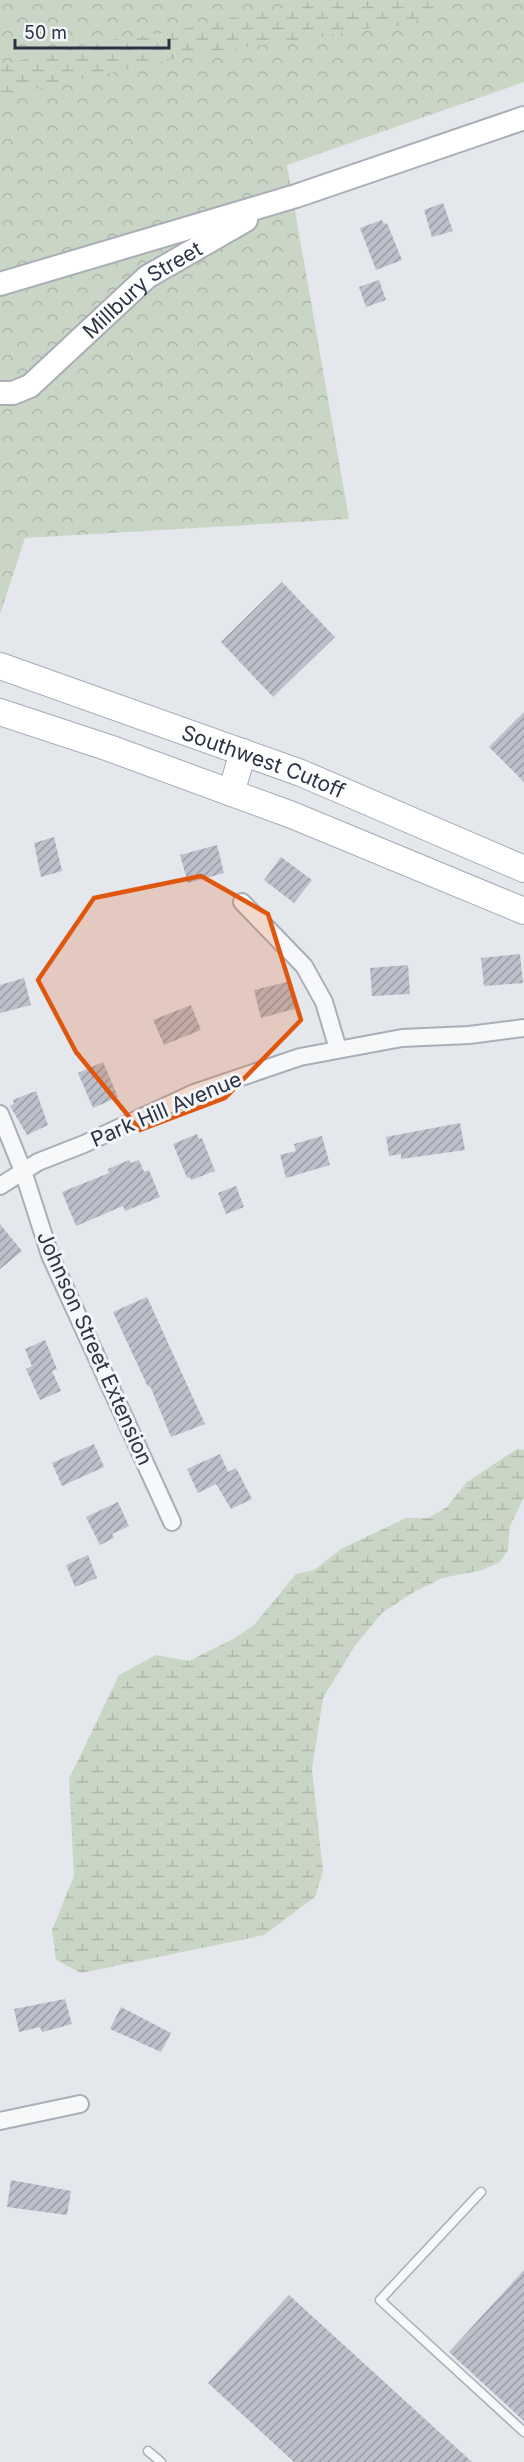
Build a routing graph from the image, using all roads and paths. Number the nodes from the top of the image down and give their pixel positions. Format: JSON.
{"nodes":[{"id":1,"x":524,"y":118,"type":"edge"},
{"id":2,"x":296,"y":196,"type":"junction"},
{"id":3,"x":0,"y":284,"type":"edge"},
{"id":4,"x":0,"y":393,"type":"edge"},
{"id":5,"x":0,"y":666,"type":"edge"},
{"id":6,"x":0,"y":712,"type":"edge"},
{"id":7,"x":243,"y":752,"type":"junction"},
{"id":8,"x":231,"y":793,"type":"junction"},
{"id":9,"x":524,"y":869,"type":"edge"},
{"id":10,"x":242,"y":902,"type":"dead end"},
{"id":11,"x":524,"y":911,"type":"edge"},
{"id":12,"x":524,"y":1028,"type":"edge"},
{"id":13,"x":338,"y":1049,"type":"junction"},
{"id":14,"x":0,"y":1114,"type":"edge"},
{"id":15,"x":22,"y":1171,"type":"junction"},
{"id":16,"x":0,"y":1186,"type":"edge"},
{"id":17,"x":172,"y":1522,"type":"dead end"},
{"id":18,"x":81,"y":2104,"type":"dead end"},
{"id":19,"x":0,"y":2121,"type":"edge"},
{"id":20,"x":481,"y":2192,"type":"dead end"},
{"id":21,"x":524,"y":2432,"type":"edge"},
{"id":22,"x":148,"y":2451,"type":"dead end"},
{"id":23,"x":161,"y":2462,"type":"edge"}],
"edges":[{"from":1,"to":2,"type":"main road","name":"Millbury Street"},
{"from":2,"to":3,"type":"main road","name":"Millbury Street"},
{"from":2,"to":4,"type":"main road","name":"Millbury Street"},
{"from":5,"to":7,"type":"main road","name":"Southwest Cutoff"},
{"from":6,"to":8,"type":"main road","name":"Southwest Cutoff"},
{"from":7,"to":8,"type":"main road"},
{"from":7,"to":9,"type":"main road","name":"Southwest Cutoff"},
{"from":8,"to":11,"type":"main road","name":"Southwest Cutoff"},
{"from":10,"to":13,"type":"street"},
{"from":12,"to":13,"type":"street","name":"Park Hill Avenue"},
{"from":13,"to":15,"type":"street","name":"Park Hill Avenue"},
{"from":14,"to":15,"type":"street","name":"Johnson Street Extension"},
{"from":15,"to":16,"type":"street","name":"Park Hill Avenue"},
{"from":15,"to":17,"type":"street","name":"Johnson Street Extension"},
{"from":18,"to":19,"type":"street"},
{"from":20,"to":21,"type":"lane"},
{"from":22,"to":23,"type":"lane"}]}
